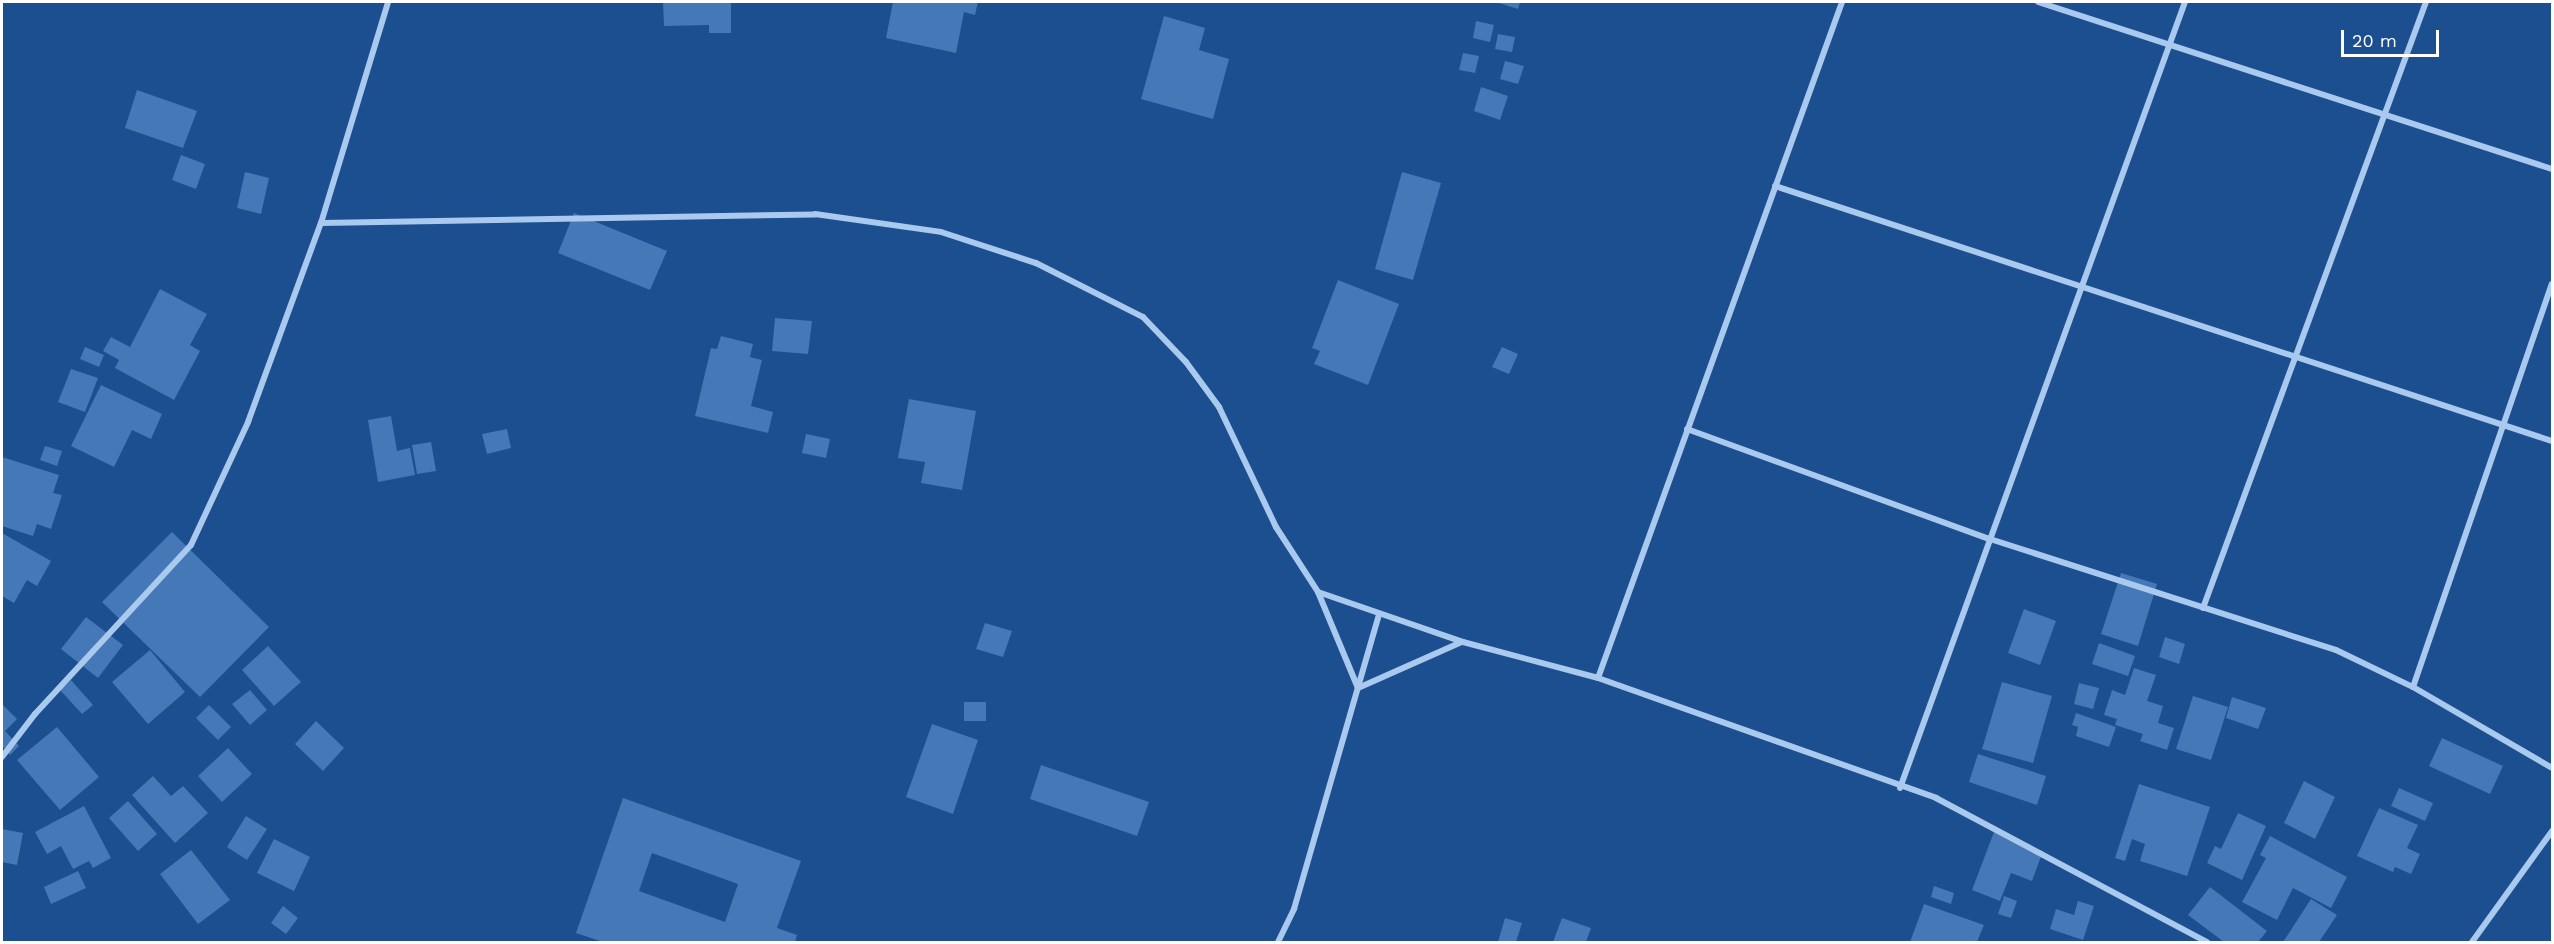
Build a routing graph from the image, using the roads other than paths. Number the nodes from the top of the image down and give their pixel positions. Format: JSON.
{"nodes":[{"id":1,"x":388,"y":2,"type":"edge"},
{"id":2,"x":1842,"y":2,"type":"edge"},
{"id":3,"x":2038,"y":2,"type":"edge"},
{"id":4,"x":2185,"y":2,"type":"edge"},
{"id":5,"x":2426,"y":2,"type":"edge"},
{"id":6,"x":2169,"y":44,"type":"junction"},
{"id":7,"x":2384,"y":114,"type":"junction"},
{"id":8,"x":2553,"y":170,"type":"edge"},
{"id":9,"x":1775,"y":186,"type":"junction"},
{"id":10,"x":321,"y":223,"type":"junction"},
{"id":11,"x":2553,"y":284,"type":"edge"},
{"id":12,"x":2082,"y":286,"type":"junction"},
{"id":13,"x":2295,"y":357,"type":"junction"},
{"id":14,"x":2504,"y":425,"type":"junction"},
{"id":15,"x":1687,"y":429,"type":"junction"},
{"id":16,"x":2553,"y":441,"type":"edge"},
{"id":17,"x":1990,"y":539,"type":"junction"},
{"id":18,"x":1318,"y":592,"type":"junction"},
{"id":19,"x":2203,"y":608,"type":"junction"},
{"id":20,"x":1379,"y":614,"type":"junction"},
{"id":21,"x":1463,"y":642,"type":"junction"},
{"id":22,"x":1598,"y":678,"type":"junction"},
{"id":23,"x":2414,"y":687,"type":"junction"},
{"id":24,"x":1358,"y":688,"type":"junction"},
{"id":25,"x":2,"y":757,"type":"edge"},
{"id":26,"x":2553,"y":768,"type":"edge"},
{"id":27,"x":1900,"y":788,"type":"junction"},
{"id":28,"x":2553,"y":831,"type":"edge"},
{"id":29,"x":1278,"y":942,"type":"edge"},
{"id":30,"x":2207,"y":942,"type":"edge"},
{"id":31,"x":2472,"y":942,"type":"edge"}],
"edges":[{"from":1,"to":10,"type":"street"},
{"from":2,"to":9,"type":"street"},
{"from":3,"to":6,"type":"street"},
{"from":4,"to":6,"type":"street"},
{"from":5,"to":7,"type":"street"},
{"from":6,"to":7,"type":"street"},
{"from":6,"to":12,"type":"street"},
{"from":7,"to":8,"type":"street"},
{"from":7,"to":13,"type":"street"},
{"from":9,"to":12,"type":"street"},
{"from":9,"to":15,"type":"street"},
{"from":10,"to":18,"type":"street"},
{"from":10,"to":25,"type":"street"},
{"from":11,"to":14,"type":"street"},
{"from":12,"to":13,"type":"street"},
{"from":12,"to":17,"type":"street"},
{"from":13,"to":14,"type":"street"},
{"from":13,"to":19,"type":"street"},
{"from":14,"to":16,"type":"street"},
{"from":14,"to":23,"type":"street"},
{"from":15,"to":17,"type":"street"},
{"from":15,"to":22,"type":"street"},
{"from":17,"to":19,"type":"street"},
{"from":17,"to":27,"type":"street"},
{"from":18,"to":20,"type":"street"},
{"from":18,"to":24,"type":"street"},
{"from":19,"to":23,"type":"street"},
{"from":20,"to":21,"type":"street"},
{"from":20,"to":24,"type":"street"},
{"from":21,"to":22,"type":"street"},
{"from":21,"to":24,"type":"street"},
{"from":22,"to":27,"type":"street"},
{"from":23,"to":26,"type":"street"},
{"from":24,"to":29,"type":"street"},
{"from":27,"to":30,"type":"street"},
{"from":28,"to":31,"type":"street"}]}
